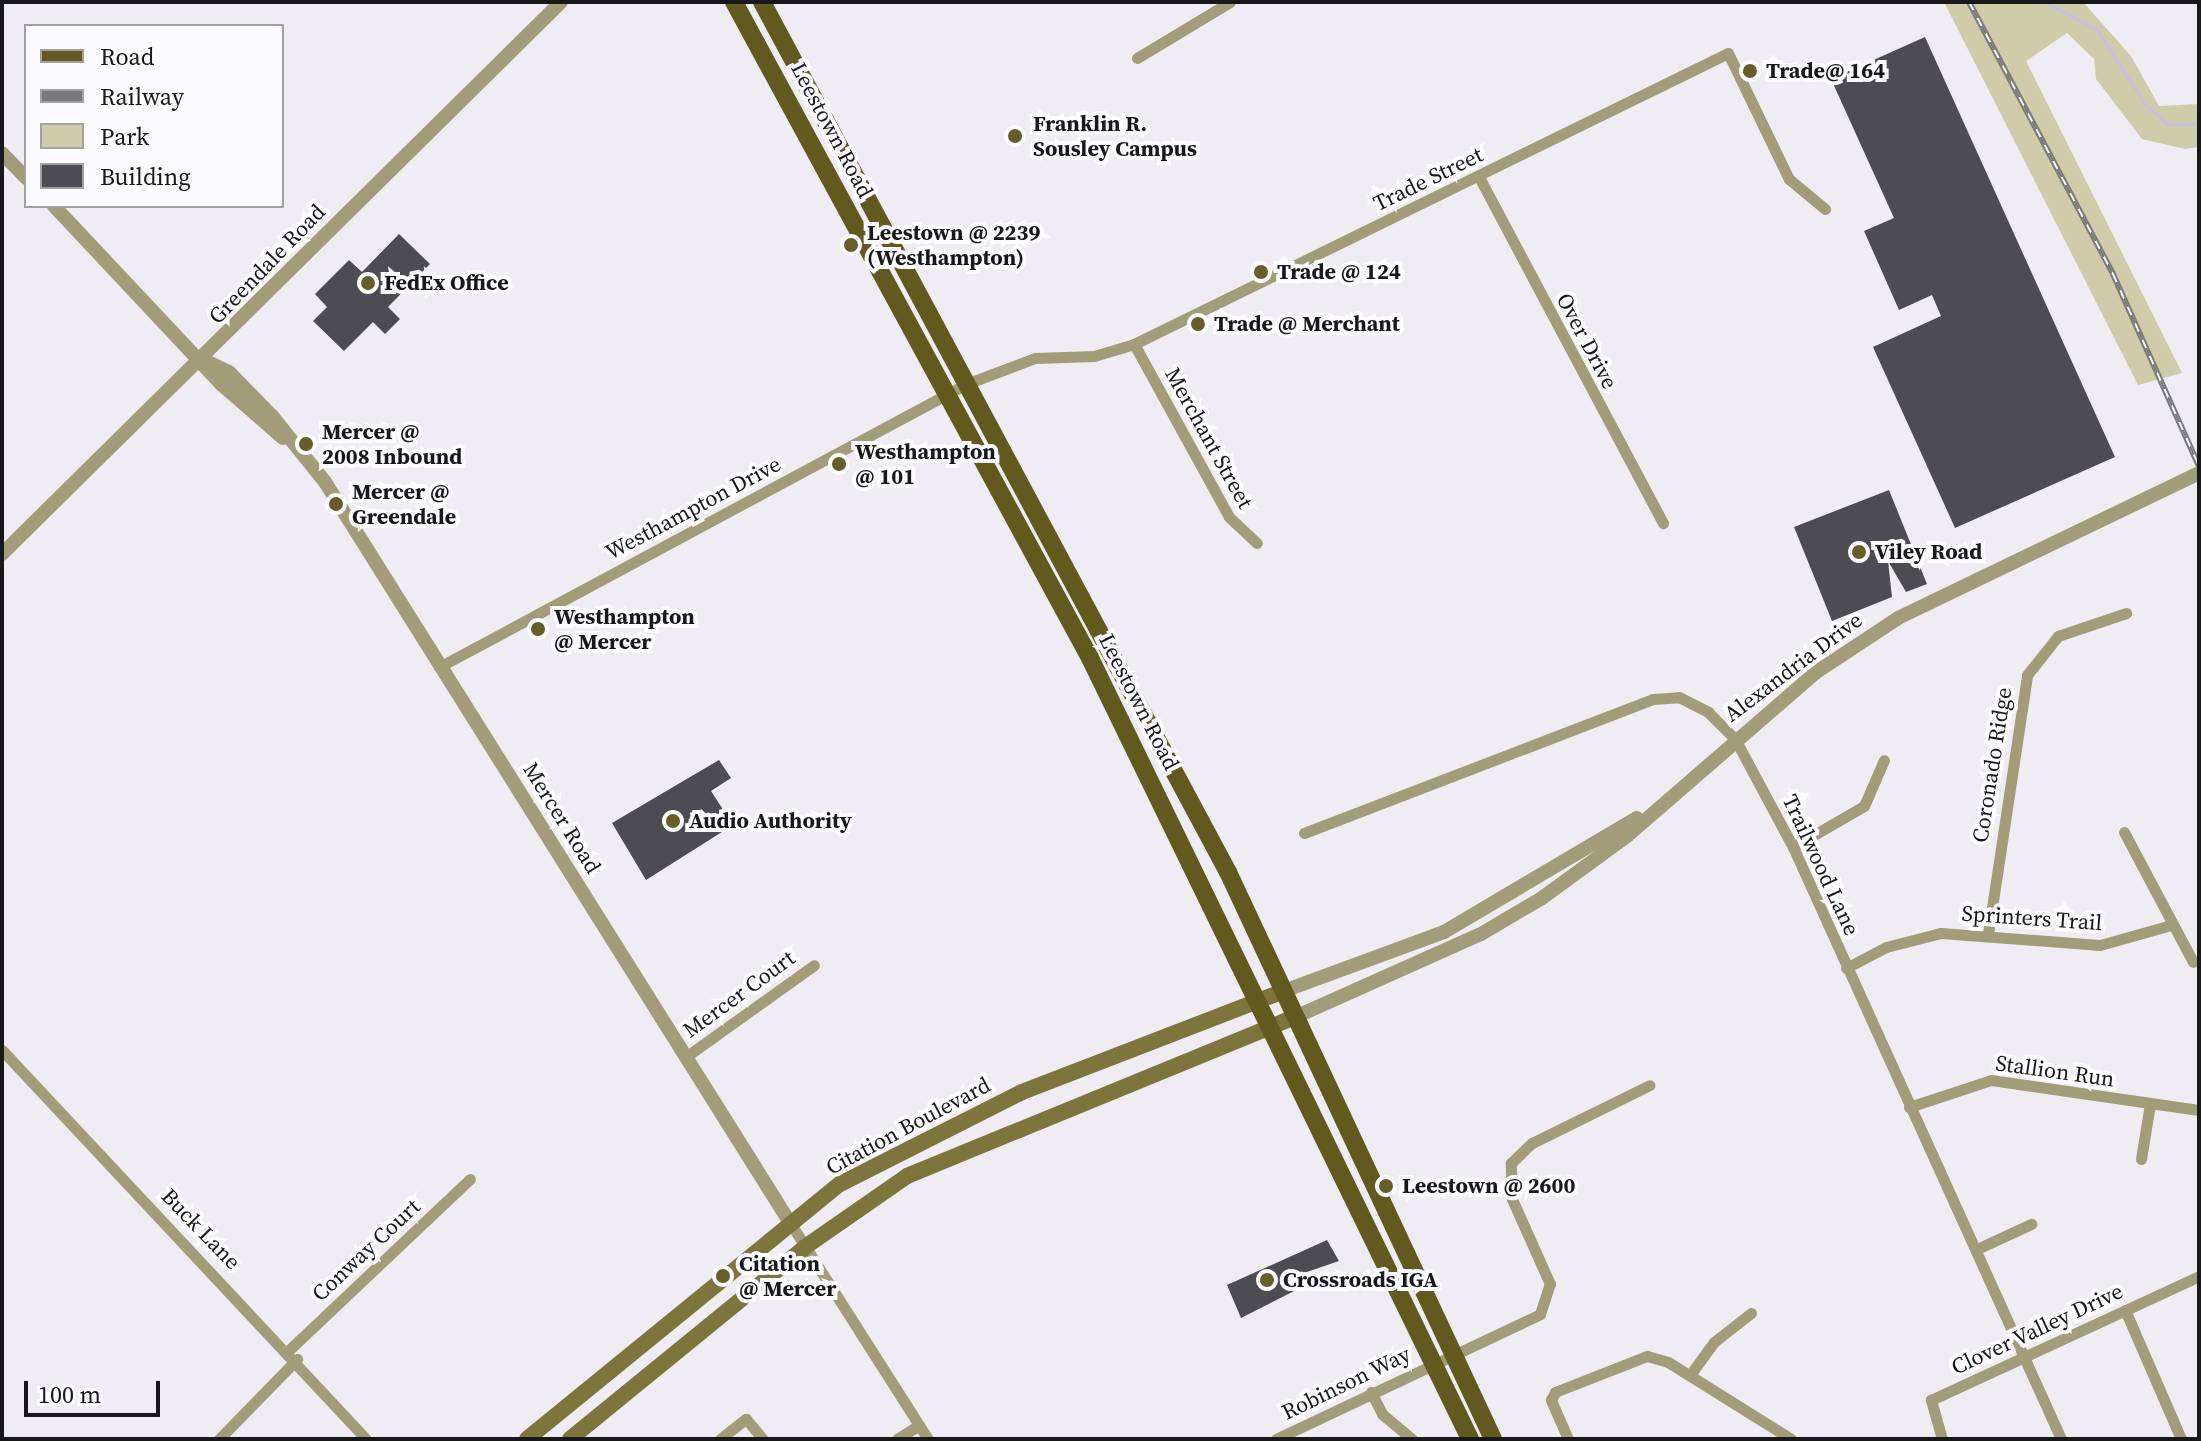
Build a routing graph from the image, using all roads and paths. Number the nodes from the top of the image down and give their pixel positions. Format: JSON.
{"nodes":[{"id":1,"x":561,"y":2,"type":"edge"},
{"id":2,"x":734,"y":2,"type":"edge"},
{"id":3,"x":762,"y":2,"type":"edge"},
{"id":4,"x":1230,"y":2,"type":"edge"},
{"id":5,"x":1137,"y":58,"type":"dead end"},
{"id":6,"x":2,"y":153,"type":"edge"},
{"id":7,"x":24,"y":176,"type":"edge"},
{"id":8,"x":1479,"y":177,"type":"junction"},
{"id":9,"x":56,"y":208,"type":"edge"},
{"id":10,"x":1825,"y":209,"type":"dead end"},
{"id":11,"x":1134,"y":344,"type":"junction"},
{"id":12,"x":204,"y":360,"type":"junction"},
{"id":13,"x":966,"y":384,"type":"junction"},
{"id":14,"x":948,"y":394,"type":"junction"},
{"id":15,"x":2199,"y":473,"type":"edge"},
{"id":16,"x":1663,"y":523,"type":"dead end"},
{"id":17,"x":1257,"y":543,"type":"dead end"},
{"id":18,"x":2,"y":554,"type":"edge"},
{"id":19,"x":2126,"y":613,"type":"dead end"},
{"id":20,"x":439,"y":667,"type":"junction"},
{"id":21,"x":1735,"y":739,"type":"junction"},
{"id":22,"x":1884,"y":760,"type":"dead end"},
{"id":23,"x":1644,"y":814,"type":"junction"},
{"id":24,"x":2124,"y":832,"type":"dead end"},
{"id":25,"x":1304,"y":833,"type":"dead end"},
{"id":26,"x":1793,"y":847,"type":"junction"},
{"id":27,"x":2171,"y":925,"type":"junction"},
{"id":28,"x":1988,"y":934,"type":"junction"},
{"id":29,"x":2193,"y":962,"type":"dead end"},
{"id":30,"x":814,"y":965,"type":"dead end"},
{"id":31,"x":1846,"y":968,"type":"junction"},
{"id":32,"x":1281,"y":992,"type":"junction"},
{"id":33,"x":1257,"y":999,"type":"junction"},
{"id":34,"x":1293,"y":1018,"type":"junction"},
{"id":35,"x":1271,"y":1029,"type":"junction"},
{"id":36,"x":2,"y":1050,"type":"edge"},
{"id":37,"x":687,"y":1056,"type":"junction"},
{"id":38,"x":1650,"y":1085,"type":"dead end"},
{"id":39,"x":2150,"y":1104,"type":"junction"},
{"id":40,"x":1909,"y":1107,"type":"junction"},
{"id":41,"x":2199,"y":1110,"type":"edge"},
{"id":42,"x":2141,"y":1159,"type":"dead end"},
{"id":43,"x":470,"y":1179,"type":"dead end"},
{"id":44,"x":789,"y":1221,"type":"junction"},
{"id":45,"x":2031,"y":1224,"type":"dead end"},
{"id":46,"x":805,"y":1247,"type":"junction"},
{"id":47,"x":1977,"y":1249,"type":"junction"},
{"id":48,"x":2199,"y":1276,"type":"edge"},
{"id":49,"x":2125,"y":1310,"type":"junction"},
{"id":50,"x":1751,"y":1313,"type":"dead end"},
{"id":51,"x":1453,"y":1354,"type":"junction"},
{"id":52,"x":293,"y":1355,"type":"junction"},
{"id":53,"x":2023,"y":1357,"type":"junction"},
{"id":54,"x":1434,"y":1363,"type":"junction"},
{"id":55,"x":1690,"y":1375,"type":"junction"},
{"id":56,"x":1371,"y":1392,"type":"junction"},
{"id":57,"x":919,"y":1425,"type":"junction"},
{"id":58,"x":219,"y":1439,"type":"edge"},
{"id":59,"x":366,"y":1439,"type":"edge"},
{"id":60,"x":527,"y":1439,"type":"edge"},
{"id":61,"x":570,"y":1439,"type":"edge"},
{"id":62,"x":720,"y":1439,"type":"edge"},
{"id":63,"x":763,"y":1439,"type":"edge"},
{"id":64,"x":897,"y":1439,"type":"edge"},
{"id":65,"x":928,"y":1439,"type":"edge"},
{"id":66,"x":1276,"y":1439,"type":"edge"},
{"id":67,"x":1412,"y":1439,"type":"edge"},
{"id":68,"x":1470,"y":1439,"type":"edge"},
{"id":69,"x":1493,"y":1439,"type":"edge"},
{"id":70,"x":1568,"y":1439,"type":"edge"},
{"id":71,"x":1791,"y":1439,"type":"edge"},
{"id":72,"x":1942,"y":1439,"type":"edge"},
{"id":73,"x":2061,"y":1439,"type":"edge"},
{"id":74,"x":2181,"y":1439,"type":"edge"}],
"edges":[{"from":1,"to":12,"type":"street","name":"Greendale Road"},
{"from":2,"to":14,"type":"main road","name":"Leestown Road"},
{"from":3,"to":13,"type":"main road","name":"Leestown Road"},
{"from":4,"to":5,"type":"street"},
{"from":6,"to":7,"type":"street"},
{"from":8,"to":10,"type":"street","name":"Trade Street"},
{"from":8,"to":11,"type":"street","name":"Trade Street"},
{"from":8,"to":16,"type":"street","name":"Over Drive"},
{"from":9,"to":12,"type":"street","name":"Mercer Road"},
{"from":11,"to":13,"type":"street","name":"Trade Street"},
{"from":11,"to":17,"type":"street","name":"Merchant Street"},
{"from":12,"to":18,"type":"street","name":"Greendale Road"},
{"from":12,"to":20,"type":"street","name":"Mercer Road"},
{"from":13,"to":14,"type":"street","name":"Westhampton Drive"},
{"from":13,"to":32,"type":"main road","name":"Leestown Road"},
{"from":14,"to":20,"type":"street","name":"Westhampton Drive"},
{"from":14,"to":33,"type":"main road","name":"Leestown Road"},
{"from":15,"to":21,"type":"street","name":"Alexandria Drive"},
{"from":19,"to":28,"type":"street","name":"Coronado Ridge"},
{"from":20,"to":37,"type":"street","name":"Mercer Road"},
{"from":21,"to":23,"type":"street","name":"Alexandria Drive"},
{"from":21,"to":25,"type":"street","name":"Trailwood Lane"},
{"from":21,"to":26,"type":"street","name":"Trailwood Lane"},
{"from":22,"to":26,"type":"street"},
{"from":23,"to":32,"type":"street","name":"Alexandria Drive"},
{"from":23,"to":34,"type":"street","name":"Alexandria Drive"},
{"from":24,"to":27,"type":"street"},
{"from":26,"to":31,"type":"street","name":"Trailwood Lane"},
{"from":27,"to":28,"type":"street","name":"Sprinters Trail"},
{"from":27,"to":29,"type":"street"},
{"from":28,"to":31,"type":"street","name":"Sprinters Trail"},
{"from":30,"to":37,"type":"street","name":"Mercer Court"},
{"from":31,"to":40,"type":"street","name":"Trailwood Lane"},
{"from":32,"to":33,"type":"main road","name":"Citation Boulevard"},
{"from":32,"to":34,"type":"main road","name":"Leestown Road"},
{"from":33,"to":35,"type":"main road","name":"Leestown Road"},
{"from":33,"to":44,"type":"main road","name":"Citation Boulevard"},
{"from":34,"to":35,"type":"main road","name":"Citation Boulevard"},
{"from":34,"to":51,"type":"main road","name":"Leestown Road"},
{"from":35,"to":46,"type":"main road","name":"Citation Boulevard"},
{"from":35,"to":54,"type":"main road","name":"Leestown Road"},
{"from":36,"to":52,"type":"street","name":"Buck Lane"},
{"from":37,"to":44,"type":"street","name":"Mercer Road"},
{"from":38,"to":51,"type":"street","name":"Robinson Way"},
{"from":39,"to":40,"type":"street","name":"Stallion Run"},
{"from":39,"to":41,"type":"street","name":"Stallion Run"},
{"from":39,"to":42,"type":"street"},
{"from":40,"to":47,"type":"street","name":"Trailwood Lane"},
{"from":43,"to":52,"type":"street","name":"Conway Court"},
{"from":44,"to":46,"type":"street"},
{"from":44,"to":60,"type":"main road","name":"Citation Boulevard"},
{"from":45,"to":47,"type":"street"},
{"from":46,"to":57,"type":"street"},
{"from":46,"to":61,"type":"main road","name":"Citation Boulevard"},
{"from":47,"to":53,"type":"street","name":"Trailwood Lane"},
{"from":48,"to":49,"type":"street","name":"Clover Valley Drive"},
{"from":49,"to":53,"type":"street","name":"Clover Valley Drive"},
{"from":49,"to":74,"type":"street"},
{"from":50,"to":55,"type":"street"},
{"from":51,"to":54,"type":"street","name":"Robinson Way"},
{"from":51,"to":69,"type":"main road","name":"Leestown Road"},
{"from":52,"to":58,"type":"street","name":"Conway Court"},
{"from":52,"to":59,"type":"street","name":"Buck Lane"},
{"from":53,"to":72,"type":"street","name":"Clover Valley Drive"},
{"from":53,"to":73,"type":"street","name":"Trailwood Lane"},
{"from":54,"to":56,"type":"street","name":"Robinson Way"},
{"from":54,"to":68,"type":"main road","name":"Leestown Road"},
{"from":55,"to":70,"type":"street"},
{"from":55,"to":71,"type":"street"},
{"from":56,"to":66,"type":"street","name":"Robinson Way"},
{"from":56,"to":67,"type":"street"},
{"from":57,"to":64,"type":"street"},
{"from":57,"to":65,"type":"street"},
{"from":62,"to":63,"type":"street"}]}
